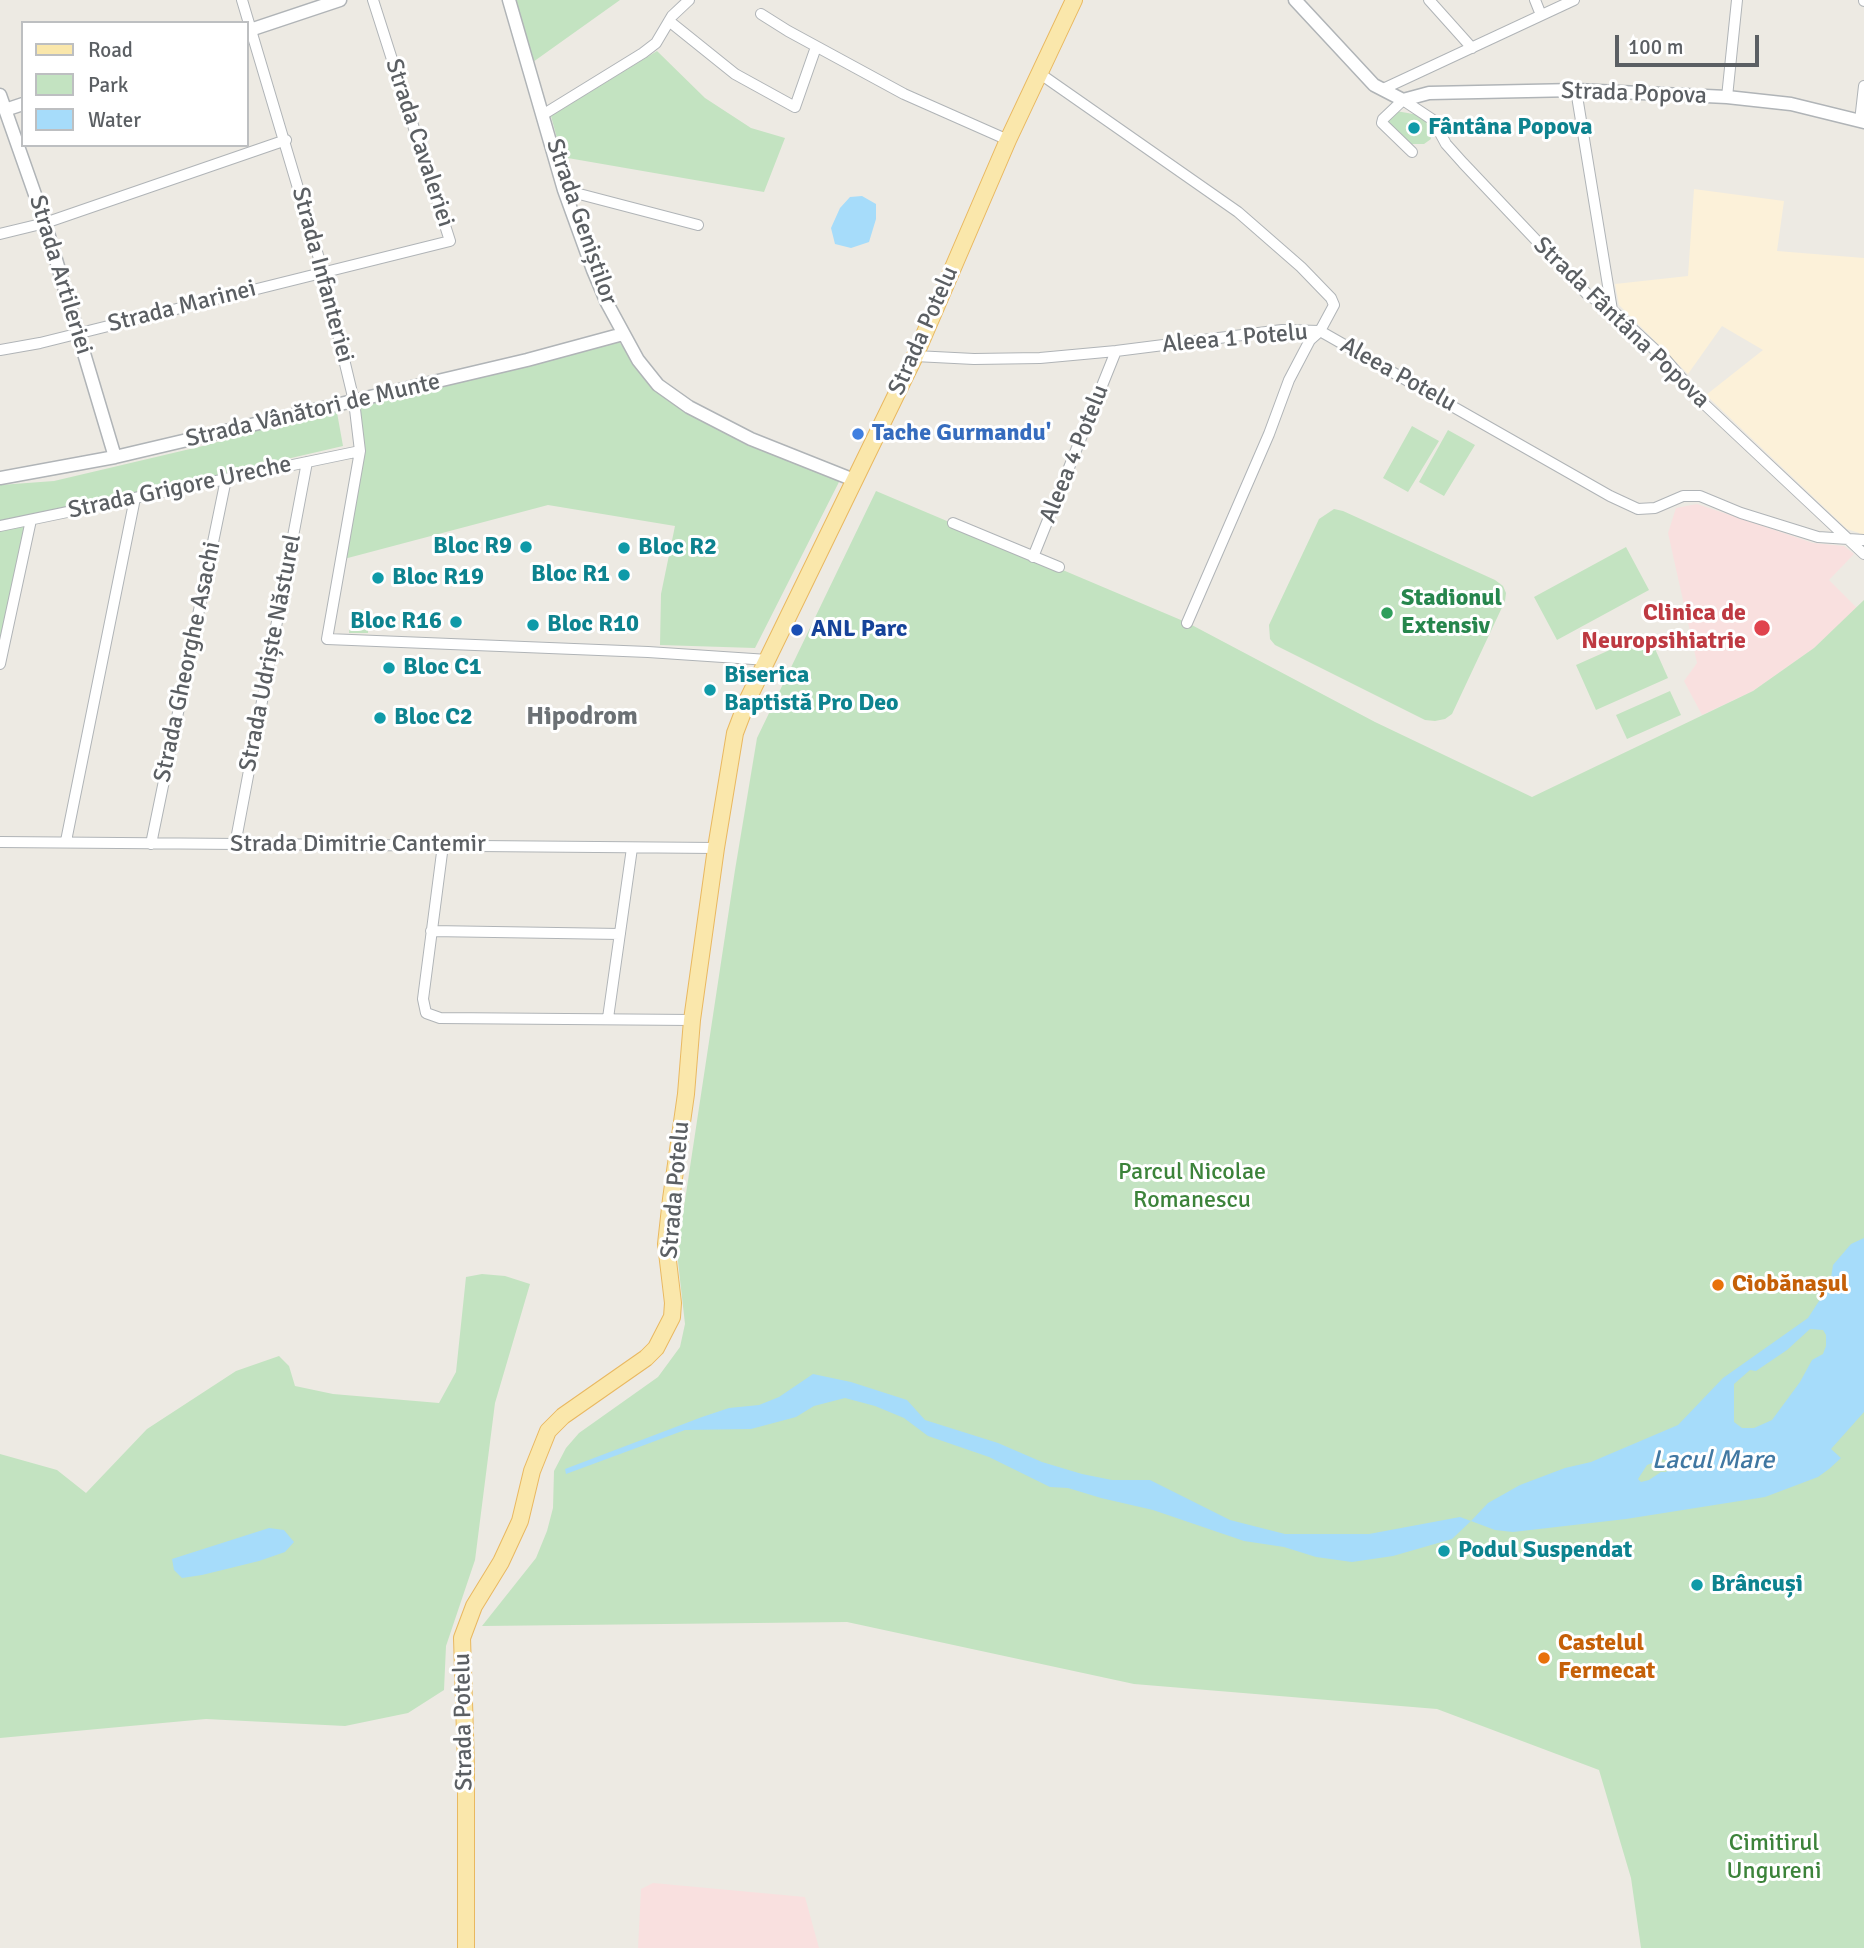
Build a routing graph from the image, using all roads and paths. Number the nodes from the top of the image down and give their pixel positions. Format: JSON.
{"nodes":[{"id":1,"x":242,"y":0,"type":"edge"},
{"id":2,"x":340,"y":0,"type":"edge"},
{"id":3,"x":373,"y":0,"type":"edge"},
{"id":4,"x":509,"y":0,"type":"edge"},
{"id":5,"x":688,"y":0,"type":"edge"},
{"id":6,"x":1074,"y":0,"type":"edge"},
{"id":7,"x":1295,"y":0,"type":"edge"},
{"id":8,"x":1429,"y":0,"type":"edge"},
{"id":9,"x":1535,"y":0,"type":"edge"},
{"id":10,"x":1574,"y":0,"type":"edge"},
{"id":11,"x":1737,"y":0,"type":"edge"},
{"id":12,"x":761,"y":14,"type":"dead end"},
{"id":13,"x":1541,"y":15,"type":"junction"},
{"id":14,"x":248,"y":21,"type":"edge"},
{"id":15,"x":669,"y":21,"type":"junction"},
{"id":16,"x":250,"y":30,"type":"edge"},
{"id":17,"x":816,"y":47,"type":"junction"},
{"id":18,"x":1472,"y":48,"type":"junction"},
{"id":19,"x":1040,"y":73,"type":"junction"},
{"id":20,"x":1864,"y":86,"type":"edge"},
{"id":21,"x":1383,"y":89,"type":"junction"},
{"id":22,"x":1576,"y":90,"type":"junction"},
{"id":23,"x":0,"y":95,"type":"edge"},
{"id":24,"x":1727,"y":97,"type":"junction"},
{"id":25,"x":1403,"y":100,"type":"junction"},
{"id":26,"x":21,"y":105,"type":"edge"},
{"id":27,"x":5,"y":110,"type":"junction"},
{"id":28,"x":544,"y":114,"type":"junction"},
{"id":29,"x":1862,"y":122,"type":"edge"},
{"id":30,"x":286,"y":140,"type":"junction"},
{"id":31,"x":1008,"y":140,"type":"junction"},
{"id":32,"x":1412,"y":152,"type":"dead end"},
{"id":33,"x":564,"y":190,"type":"junction"},
{"id":34,"x":46,"y":223,"type":"junction"},
{"id":35,"x":698,"y":225,"type":"dead end"},
{"id":36,"x":0,"y":234,"type":"edge"},
{"id":37,"x":323,"y":272,"type":"junction"},
{"id":38,"x":1612,"y":310,"type":"junction"},
{"id":39,"x":1320,"y":331,"type":"junction"},
{"id":40,"x":79,"y":332,"type":"junction"},
{"id":41,"x":623,"y":334,"type":"junction"},
{"id":42,"x":0,"y":350,"type":"edge"},
{"id":43,"x":1116,"y":351,"type":"junction"},
{"id":44,"x":915,"y":356,"type":"junction"},
{"id":45,"x":354,"y":401,"type":"junction"},
{"id":46,"x":360,"y":451,"type":"junction"},
{"id":47,"x":115,"y":457,"type":"junction"},
{"id":48,"x":307,"y":462,"type":"junction"},
{"id":49,"x":0,"y":478,"type":"edge"},
{"id":50,"x":226,"y":479,"type":"junction"},
{"id":51,"x":854,"y":480,"type":"junction"},
{"id":52,"x":135,"y":498,"type":"junction"},
{"id":53,"x":31,"y":520,"type":"junction"},
{"id":54,"x":953,"y":523,"type":"dead end"},
{"id":55,"x":0,"y":527,"type":"edge"},
{"id":56,"x":1864,"y":538,"type":"edge"},
{"id":57,"x":1850,"y":539,"type":"junction"},
{"id":58,"x":1864,"y":554,"type":"edge"},
{"id":59,"x":1033,"y":556,"type":"junction"},
{"id":60,"x":1059,"y":567,"type":"dead end"},
{"id":61,"x":1188,"y":623,"type":"dead end"},
{"id":62,"x":768,"y":660,"type":"junction"},
{"id":63,"x":0,"y":664,"type":"edge"},
{"id":64,"x":66,"y":841,"type":"junction"},
{"id":65,"x":0,"y":842,"type":"edge"},
{"id":66,"x":151,"y":844,"type":"junction"},
{"id":67,"x":235,"y":845,"type":"junction"},
{"id":68,"x":443,"y":845,"type":"junction"},
{"id":69,"x":632,"y":848,"type":"junction"},
{"id":70,"x":716,"y":848,"type":"junction"},
{"id":71,"x":431,"y":931,"type":"junction"},
{"id":72,"x":620,"y":934,"type":"junction"},
{"id":73,"x":608,"y":1018,"type":"junction"},
{"id":74,"x":692,"y":1020,"type":"junction"},
{"id":75,"x":466,"y":1948,"type":"edge"}],
"edges":[{"from":1,"to":14,"type":"street","name":"Strada Infanteriei"},
{"from":2,"to":16,"type":"street"},
{"from":3,"to":37,"type":"street","name":"Strada Cavaleriei"},
{"from":4,"to":28,"type":"street","name":"Strada Geniștilor"},
{"from":5,"to":15,"type":"street"},
{"from":6,"to":19,"type":"main road","name":"Strada Potelu"},
{"from":7,"to":21,"type":"street"},
{"from":8,"to":18,"type":"street"},
{"from":9,"to":13,"type":"street"},
{"from":10,"to":13,"type":"street"},
{"from":11,"to":24,"type":"street"},
{"from":12,"to":17,"type":"street"},
{"from":13,"to":18,"type":"street"},
{"from":15,"to":17,"type":"street"},
{"from":15,"to":28,"type":"street"},
{"from":16,"to":30,"type":"street","name":"Strada Infanteriei"},
{"from":17,"to":31,"type":"street"},
{"from":18,"to":21,"type":"street"},
{"from":19,"to":31,"type":"main road","name":"Strada Potelu"},
{"from":19,"to":39,"type":"street","name":"Aleea Potelu"},
{"from":20,"to":29,"type":"street"},
{"from":21,"to":25,"type":"street"},
{"from":22,"to":24,"type":"street","name":"Strada Popova"},
{"from":22,"to":25,"type":"street","name":"Strada Popova"},
{"from":22,"to":38,"type":"street"},
{"from":23,"to":27,"type":"street","name":"Strada Artileriei"},
{"from":24,"to":29,"type":"street","name":"Strada Popova"},
{"from":25,"to":32,"type":"street"},
{"from":25,"to":38,"type":"street","name":"Strada Fântâna Popova"},
{"from":26,"to":27,"type":"street"},
{"from":27,"to":34,"type":"street","name":"Strada Artileriei"},
{"from":28,"to":33,"type":"street","name":"Strada Geniștilor"},
{"from":30,"to":34,"type":"street"},
{"from":30,"to":37,"type":"street","name":"Strada Infanteriei"},
{"from":31,"to":44,"type":"main road","name":"Strada Potelu"},
{"from":33,"to":35,"type":"street"},
{"from":33,"to":41,"type":"street","name":"Strada Geniștilor"},
{"from":34,"to":36,"type":"street"},
{"from":34,"to":40,"type":"street","name":"Strada Artileriei"},
{"from":37,"to":40,"type":"street","name":"Strada Marinei"},
{"from":37,"to":45,"type":"street","name":"Strada Infanteriei"},
{"from":38,"to":57,"type":"street","name":"Strada Fântâna Popova"},
{"from":39,"to":43,"type":"street","name":"Aleea 1 Potelu"},
{"from":39,"to":57,"type":"street","name":"Aleea Potelu"},
{"from":39,"to":61,"type":"street","name":"Aleea 1 Potelu"},
{"from":40,"to":42,"type":"street","name":"Strada Marinei"},
{"from":40,"to":47,"type":"street","name":"Strada Artileriei"},
{"from":41,"to":45,"type":"street","name":"Strada Vânători de Munte"},
{"from":41,"to":51,"type":"street","name":"Strada Geniștilor"},
{"from":43,"to":44,"type":"street","name":"Aleea 1 Potelu"},
{"from":43,"to":59,"type":"street","name":"Aleea 4 Potelu"},
{"from":44,"to":51,"type":"main road","name":"Strada Potelu"},
{"from":45,"to":46,"type":"street","name":"Strada Infanteriei"},
{"from":45,"to":47,"type":"street","name":"Strada Vânători de Munte"},
{"from":46,"to":48,"type":"street","name":"Strada Grigore Ureche"},
{"from":46,"to":62,"type":"street","name":"Strada Infanteriei"},
{"from":47,"to":49,"type":"street","name":"Strada Vânători de Munte"},
{"from":48,"to":50,"type":"street","name":"Strada Grigore Ureche"},
{"from":48,"to":67,"type":"street","name":"Strada Udriște Năsturel"},
{"from":50,"to":52,"type":"street","name":"Strada Grigore Ureche"},
{"from":50,"to":66,"type":"street","name":"Strada Gheorghe Asachi"},
{"from":51,"to":62,"type":"main road","name":"Strada Potelu"},
{"from":52,"to":53,"type":"street","name":"Strada Grigore Ureche"},
{"from":52,"to":64,"type":"street"},
{"from":53,"to":55,"type":"street","name":"Strada Grigore Ureche"},
{"from":53,"to":63,"type":"street"},
{"from":54,"to":59,"type":"street"},
{"from":56,"to":57,"type":"street"},
{"from":57,"to":58,"type":"street","name":"Strada Fântâna Popova"},
{"from":59,"to":60,"type":"street"},
{"from":62,"to":70,"type":"main road","name":"Strada Potelu"},
{"from":64,"to":65,"type":"street","name":"Strada Dimitrie Cantemir"},
{"from":64,"to":66,"type":"street","name":"Strada Dimitrie Cantemir"},
{"from":66,"to":67,"type":"street","name":"Strada Dimitrie Cantemir"},
{"from":67,"to":68,"type":"street","name":"Strada Dimitrie Cantemir"},
{"from":68,"to":69,"type":"street","name":"Strada Dimitrie Cantemir"},
{"from":68,"to":71,"type":"street"},
{"from":69,"to":70,"type":"street","name":"Strada Dimitrie Cantemir"},
{"from":69,"to":72,"type":"street"},
{"from":70,"to":74,"type":"main road","name":"Strada Potelu"},
{"from":71,"to":72,"type":"street"},
{"from":71,"to":73,"type":"street"},
{"from":72,"to":73,"type":"street"},
{"from":73,"to":74,"type":"street"},
{"from":74,"to":75,"type":"main road","name":"Strada Potelu"}]}
